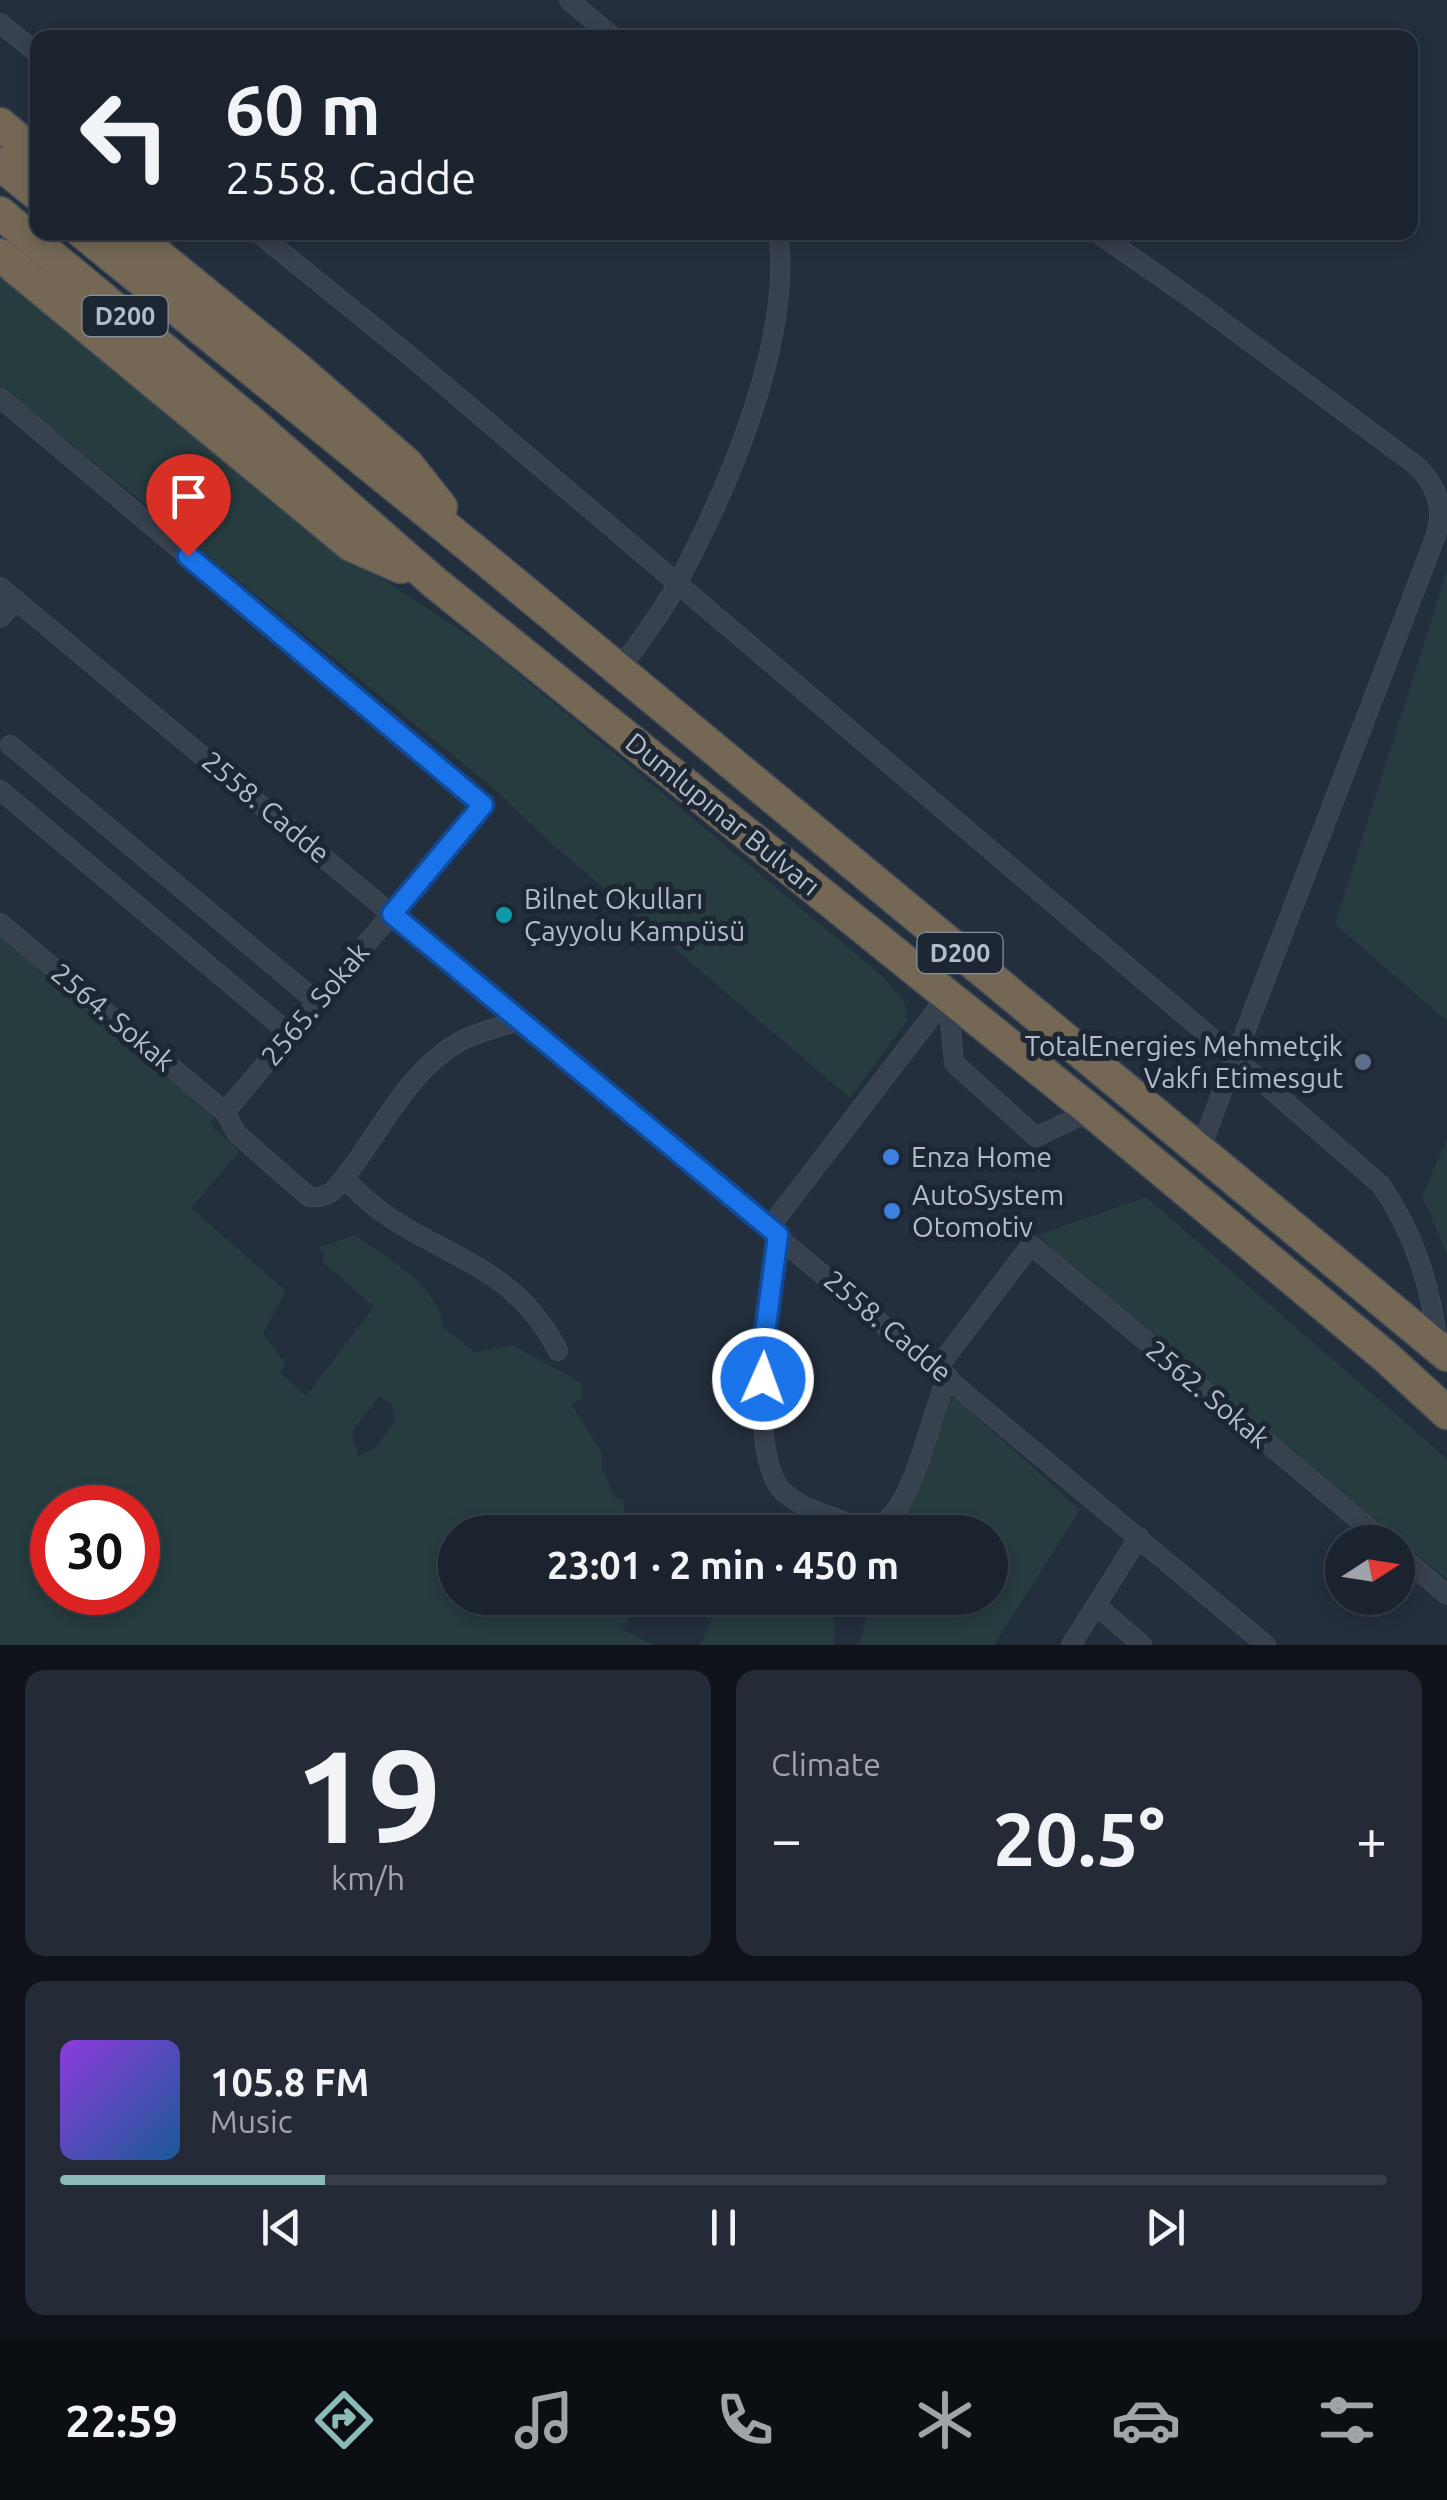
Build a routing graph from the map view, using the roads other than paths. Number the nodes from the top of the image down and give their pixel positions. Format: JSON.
{"nodes":[{"id":1,"x":569,"y":0,"type":"edge"},
{"id":2,"x":0,"y":24,"type":"edge"},
{"id":3,"x":605,"y":30,"type":"edge"},
{"id":4,"x":30,"y":48,"type":"edge"},
{"id":5,"x":0,"y":124,"type":"edge"},
{"id":6,"x":30,"y":149,"type":"edge"},
{"id":7,"x":0,"y":164,"type":"edge"},
{"id":8,"x":30,"y":188,"type":"edge"},
{"id":9,"x":0,"y":212,"type":"edge"},
{"id":10,"x":30,"y":237,"type":"edge"},
{"id":11,"x":33,"y":240,"type":"edge"},
{"id":12,"x":92,"y":240,"type":"edge"},
{"id":13,"x":140,"y":240,"type":"edge"},
{"id":14,"x":267,"y":240,"type":"edge"},
{"id":15,"x":779,"y":240,"type":"edge"},
{"id":16,"x":1107,"y":240,"type":"edge"},
{"id":17,"x":0,"y":254,"type":"edge"},
{"id":18,"x":0,"y":399,"type":"edge"},
{"id":19,"x":474,"y":550,"type":"junction"},
{"id":20,"x":434,"y":582,"type":"junction"},
{"id":21,"x":677,"y":585,"type":"junction"},
{"id":22,"x":0,"y":586,"type":"edge"},
{"id":23,"x":16,"y":600,"type":"junction"},
{"id":24,"x":0,"y":618,"type":"edge"},
{"id":25,"x":618,"y":672,"type":"junction"},
{"id":26,"x":10,"y":746,"type":"dead end"},
{"id":27,"x":0,"y":790,"type":"edge"},
{"id":28,"x":392,"y":914,"type":"junction"},
{"id":29,"x":0,"y":922,"type":"edge"},
{"id":30,"x":948,"y":995,"type":"junction"},
{"id":31,"x":317,"y":1002,"type":"junction"},
{"id":32,"x":518,"y":1021,"type":"junction"},
{"id":33,"x":290,"y":1034,"type":"junction"},
{"id":34,"x":1235,"y":1058,"type":"junction"},
{"id":35,"x":1090,"y":1111,"type":"junction"},
{"id":36,"x":225,"y":1112,"type":"junction"},
{"id":37,"x":1200,"y":1150,"type":"junction"},
{"id":38,"x":345,"y":1178,"type":"junction"},
{"id":39,"x":773,"y":1231,"type":"junction"},
{"id":40,"x":558,"y":1350,"type":"dead end"},
{"id":41,"x":1442,"y":1351,"type":"edge"},
{"id":42,"x":943,"y":1371,"type":"junction"},
{"id":43,"x":1447,"y":1413,"type":"edge"},
{"id":44,"x":1365,"y":1525,"type":"edge"},
{"id":45,"x":1139,"y":1537,"type":"junction"},
{"id":46,"x":1415,"y":1567,"type":"edge"},
{"id":47,"x":1447,"y":1594,"type":"edge"},
{"id":48,"x":1096,"y":1605,"type":"junction"},
{"id":49,"x":1071,"y":1645,"type":"edge"},
{"id":50,"x":1142,"y":1645,"type":"edge"},
{"id":51,"x":1266,"y":1645,"type":"edge"}],
"edges":[{"from":1,"to":3,"type":"street"},
{"from":2,"to":4,"type":"street"},
{"from":5,"to":6,"type":"highway"},
{"from":7,"to":8,"type":"highway"},
{"from":9,"to":10,"type":"highway","name":"Dumlupınar Bulvarı","number":"D200"},
{"from":11,"to":20,"type":"highway","name":"Dumlupınar Bulvarı","number":"D200"},
{"from":12,"to":19,"type":"highway","name":"Dumlupınar Bulvarı","number":"D200"},
{"from":13,"to":19,"type":"highway"},
{"from":14,"to":21,"type":"street"},
{"from":15,"to":21,"type":"street"},
{"from":16,"to":34,"type":"street"},
{"from":17,"to":20,"type":"highway"},
{"from":18,"to":28,"type":"street","name":"2565. Sokak"},
{"from":19,"to":25,"type":"highway","name":"Dumlupınar Bulvarı","number":"D200"},
{"from":20,"to":30,"type":"highway","name":"Dumlupınar Bulvarı","number":"D200"},
{"from":21,"to":25,"type":"street"},
{"from":21,"to":34,"type":"street"},
{"from":22,"to":23,"type":"street","name":"2558. Cadde"},
{"from":23,"to":24,"type":"street"},
{"from":23,"to":28,"type":"street","name":"2558. Cadde"},
{"from":25,"to":37,"type":"highway","name":"Dumlupınar Bulvarı","number":"D200"},
{"from":26,"to":31,"type":"street"},
{"from":27,"to":33,"type":"street"},
{"from":28,"to":31,"type":"street","name":"2565. Sokak"},
{"from":28,"to":32,"type":"street","name":"2558. Cadde"},
{"from":29,"to":36,"type":"street","name":"2564. Sokak"},
{"from":30,"to":35,"type":"highway","name":"Dumlupınar Bulvarı","number":"D200"},
{"from":30,"to":35,"type":"street"},
{"from":30,"to":39,"type":"street"},
{"from":31,"to":33,"type":"street","name":"2565. Sokak"},
{"from":32,"to":38,"type":"street"},
{"from":32,"to":39,"type":"street","name":"2558. Cadde"},
{"from":33,"to":36,"type":"street","name":"2565. Sokak"},
{"from":34,"to":37,"type":"street"},
{"from":34,"to":41,"type":"street"},
{"from":35,"to":43,"type":"highway","name":"Dumlupınar Bulvarı","number":"D200"},
{"from":36,"to":38,"type":"street","name":"2564. Sokak"},
{"from":37,"to":41,"type":"highway","name":"Dumlupınar Bulvarı","number":"D200"},
{"from":38,"to":40,"type":"street"},
{"from":39,"to":42,"type":"street","name":"2558. Cadde"},
{"from":39,"to":42,"type":"street"},
{"from":42,"to":44,"type":"street","name":"2562. Sokak"},
{"from":42,"to":45,"type":"street","name":"2558. Cadde"},
{"from":45,"to":48,"type":"street"},
{"from":45,"to":51,"type":"street","name":"2558. Cadde"},
{"from":46,"to":47,"type":"street"},
{"from":48,"to":49,"type":"street"},
{"from":48,"to":50,"type":"street"}]}
